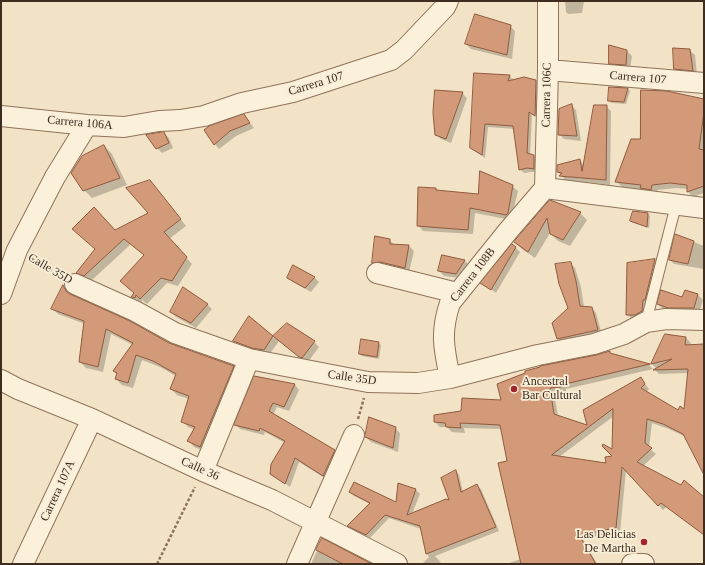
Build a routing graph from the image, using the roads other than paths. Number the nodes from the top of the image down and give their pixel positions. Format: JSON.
{"nodes":[{"id":1,"x":448,"y":1,"type":"edge"},
{"id":2,"x":548,"y":1,"type":"edge"},
{"id":3,"x":548,"y":70,"type":"junction"},
{"id":4,"x":704,"y":83,"type":"edge"},
{"id":5,"x":1,"y":116,"type":"edge"},
{"id":6,"x":159,"y":121,"type":"joint"},
{"id":7,"x":86,"y":125,"type":"junction"},
{"id":8,"x":545,"y":188,"type":"junction"},
{"id":9,"x":676,"y":205,"type":"junction"},
{"id":10,"x":704,"y":208,"type":"edge"},
{"id":11,"x":377,"y":273,"type":"dead end"},
{"id":12,"x":75,"y":284,"type":"road end"},
{"id":13,"x":457,"y":293,"type":"junction"},
{"id":14,"x":1,"y":294,"type":"edge"},
{"id":15,"x":666,"y":319,"type":"junction"},
{"id":16,"x":704,"y":320,"type":"edge"},
{"id":17,"x":646,"y":322,"type":"junction"},
{"id":18,"x":704,"y":333,"type":"edge"},
{"id":19,"x":249,"y":359,"type":"junction"},
{"id":20,"x":450,"y":378,"type":"junction"},
{"id":21,"x":1,"y":380,"type":"edge"},
{"id":22,"x":92,"y":419,"type":"junction"},
{"id":23,"x":354,"y":434,"type":"road end"},
{"id":24,"x":203,"y":471,"type":"junction"},
{"id":25,"x":315,"y":523,"type":"junction"},
{"id":26,"x":23,"y":564,"type":"edge"},
{"id":27,"x":297,"y":564,"type":"edge"},
{"id":28,"x":397,"y":564,"type":"edge"},
{"id":29,"x":632,"y":564,"type":"edge"},
{"id":30,"x":644,"y":564,"type":"edge"}],
"edges":[{"from":1,"to":6,"type":"street","name":"Carrera 107"},
{"from":2,"to":3,"type":"street","name":"Carrera 106C"},
{"from":3,"to":4,"type":"street","name":"Carrera 107"},
{"from":3,"to":8,"type":"street","name":"Carrera 106C"},
{"from":5,"to":7,"type":"street","name":"Carrera 106A"},
{"from":6,"to":7,"type":"street","name":"Carrera 106A"},
{"from":7,"to":14,"type":"street"},
{"from":8,"to":9,"type":"street"},
{"from":8,"to":13,"type":"street","name":"Carrera 108B"},
{"from":9,"to":10,"type":"street"},
{"from":9,"to":17,"type":"lane"},
{"from":11,"to":13,"type":"street"},
{"from":12,"to":19,"type":"street","name":"Calle 35D"},
{"from":13,"to":20,"type":"street","name":"Carrera 108B"},
{"from":15,"to":16,"type":"street","name":"Calle 35D"},
{"from":15,"to":17,"type":"street","name":"Calle 35D"},
{"from":15,"to":18,"type":"street"},
{"from":17,"to":20,"type":"street","name":"Calle 35D"},
{"from":19,"to":20,"type":"street","name":"Calle 35D"},
{"from":19,"to":24,"type":"street"},
{"from":21,"to":22,"type":"street","name":"Calle 36"},
{"from":22,"to":24,"type":"street","name":"Calle 36"},
{"from":22,"to":26,"type":"street","name":"Carrera 107A"},
{"from":23,"to":25,"type":"street"},
{"from":24,"to":25,"type":"street","name":"Calle 36"},
{"from":25,"to":27,"type":"street"},
{"from":25,"to":28,"type":"street","name":"Calle 36"},
{"from":29,"to":30,"type":"street"}]}
